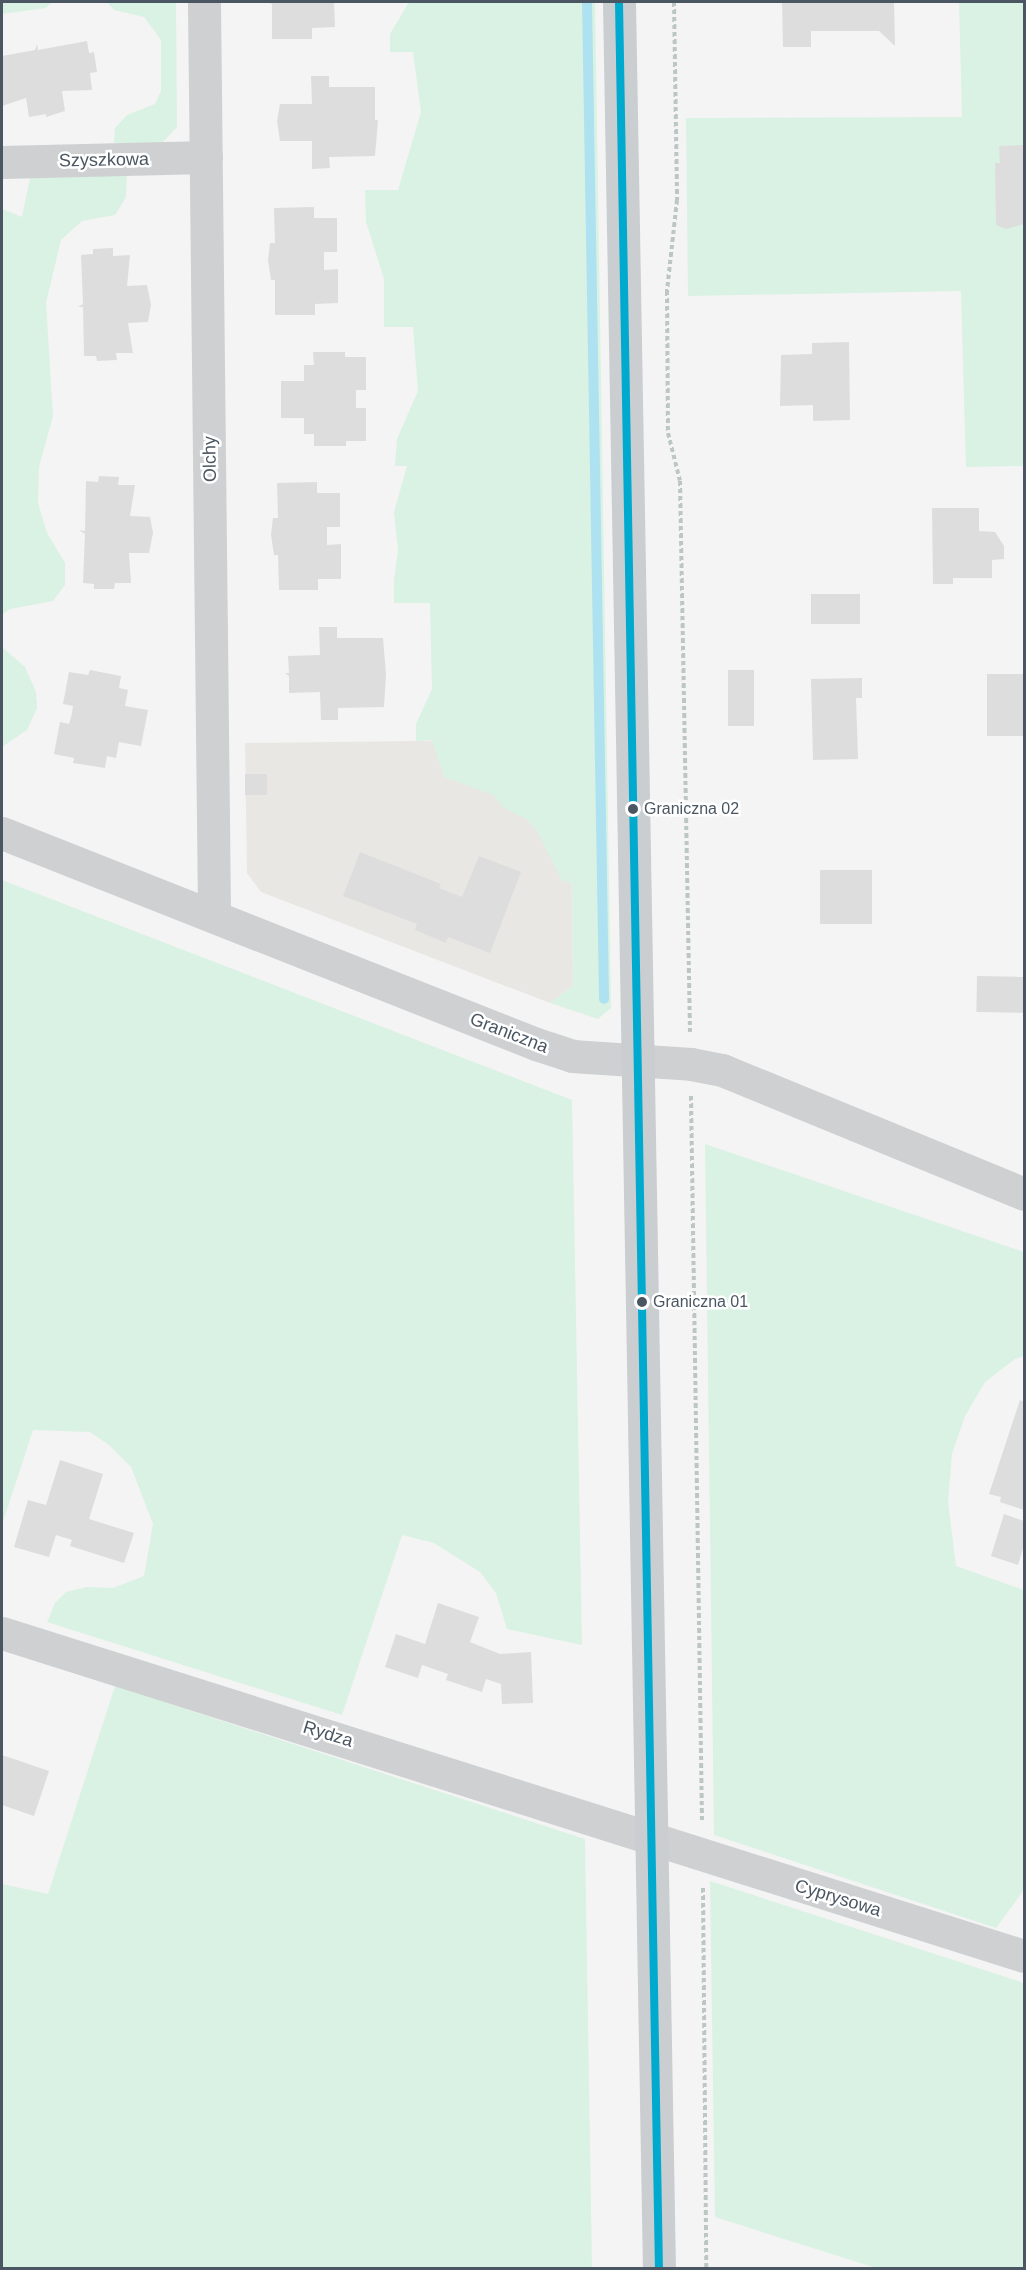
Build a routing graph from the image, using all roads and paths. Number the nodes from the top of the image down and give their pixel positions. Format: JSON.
{"nodes":[{"id":1,"x":204,"y":2,"type":"edge"},
{"id":2,"x":619,"y":2,"type":"edge"},
{"id":3,"x":674,"y":2,"type":"edge"},
{"id":4,"x":206,"y":157,"type":"junction"},
{"id":5,"x":2,"y":162,"type":"edge"},
{"id":6,"x":2,"y":833,"type":"edge"},
{"id":7,"x":214,"y":916,"type":"junction"},
{"id":8,"x":639,"y":1060,"type":"junction"},
{"id":9,"x":691,"y":1064,"type":"junction"},
{"id":10,"x":1024,"y":1194,"type":"edge"},
{"id":11,"x":2,"y":1634,"type":"edge"},
{"id":12,"x":653,"y":1837,"type":"junction"},
{"id":13,"x":703,"y":1856,"type":"junction"},
{"id":14,"x":1024,"y":1956,"type":"edge"},
{"id":15,"x":659,"y":2268,"type":"edge"},
{"id":16,"x":706,"y":2268,"type":"edge"}],
"edges":[{"from":1,"to":4,"type":"street","name":"Olchy"},
{"from":2,"to":8,"type":"main road"},
{"from":3,"to":9,"type":"path"},
{"from":4,"to":5,"type":"street","name":"Szyszkowa"},
{"from":4,"to":7,"type":"street","name":"Olchy"},
{"from":6,"to":7,"type":"street","name":"Graniczna"},
{"from":7,"to":8,"type":"street","name":"Graniczna"},
{"from":8,"to":9,"type":"street","name":"Graniczna"},
{"from":8,"to":12,"type":"main road"},
{"from":9,"to":10,"type":"street","name":"Graniczna"},
{"from":9,"to":13,"type":"path"},
{"from":11,"to":12,"type":"street","name":"Rydza"},
{"from":12,"to":13,"type":"street","name":"Cyprysowa"},
{"from":12,"to":15,"type":"main road"},
{"from":13,"to":14,"type":"street","name":"Cyprysowa"},
{"from":13,"to":16,"type":"path"}]}
